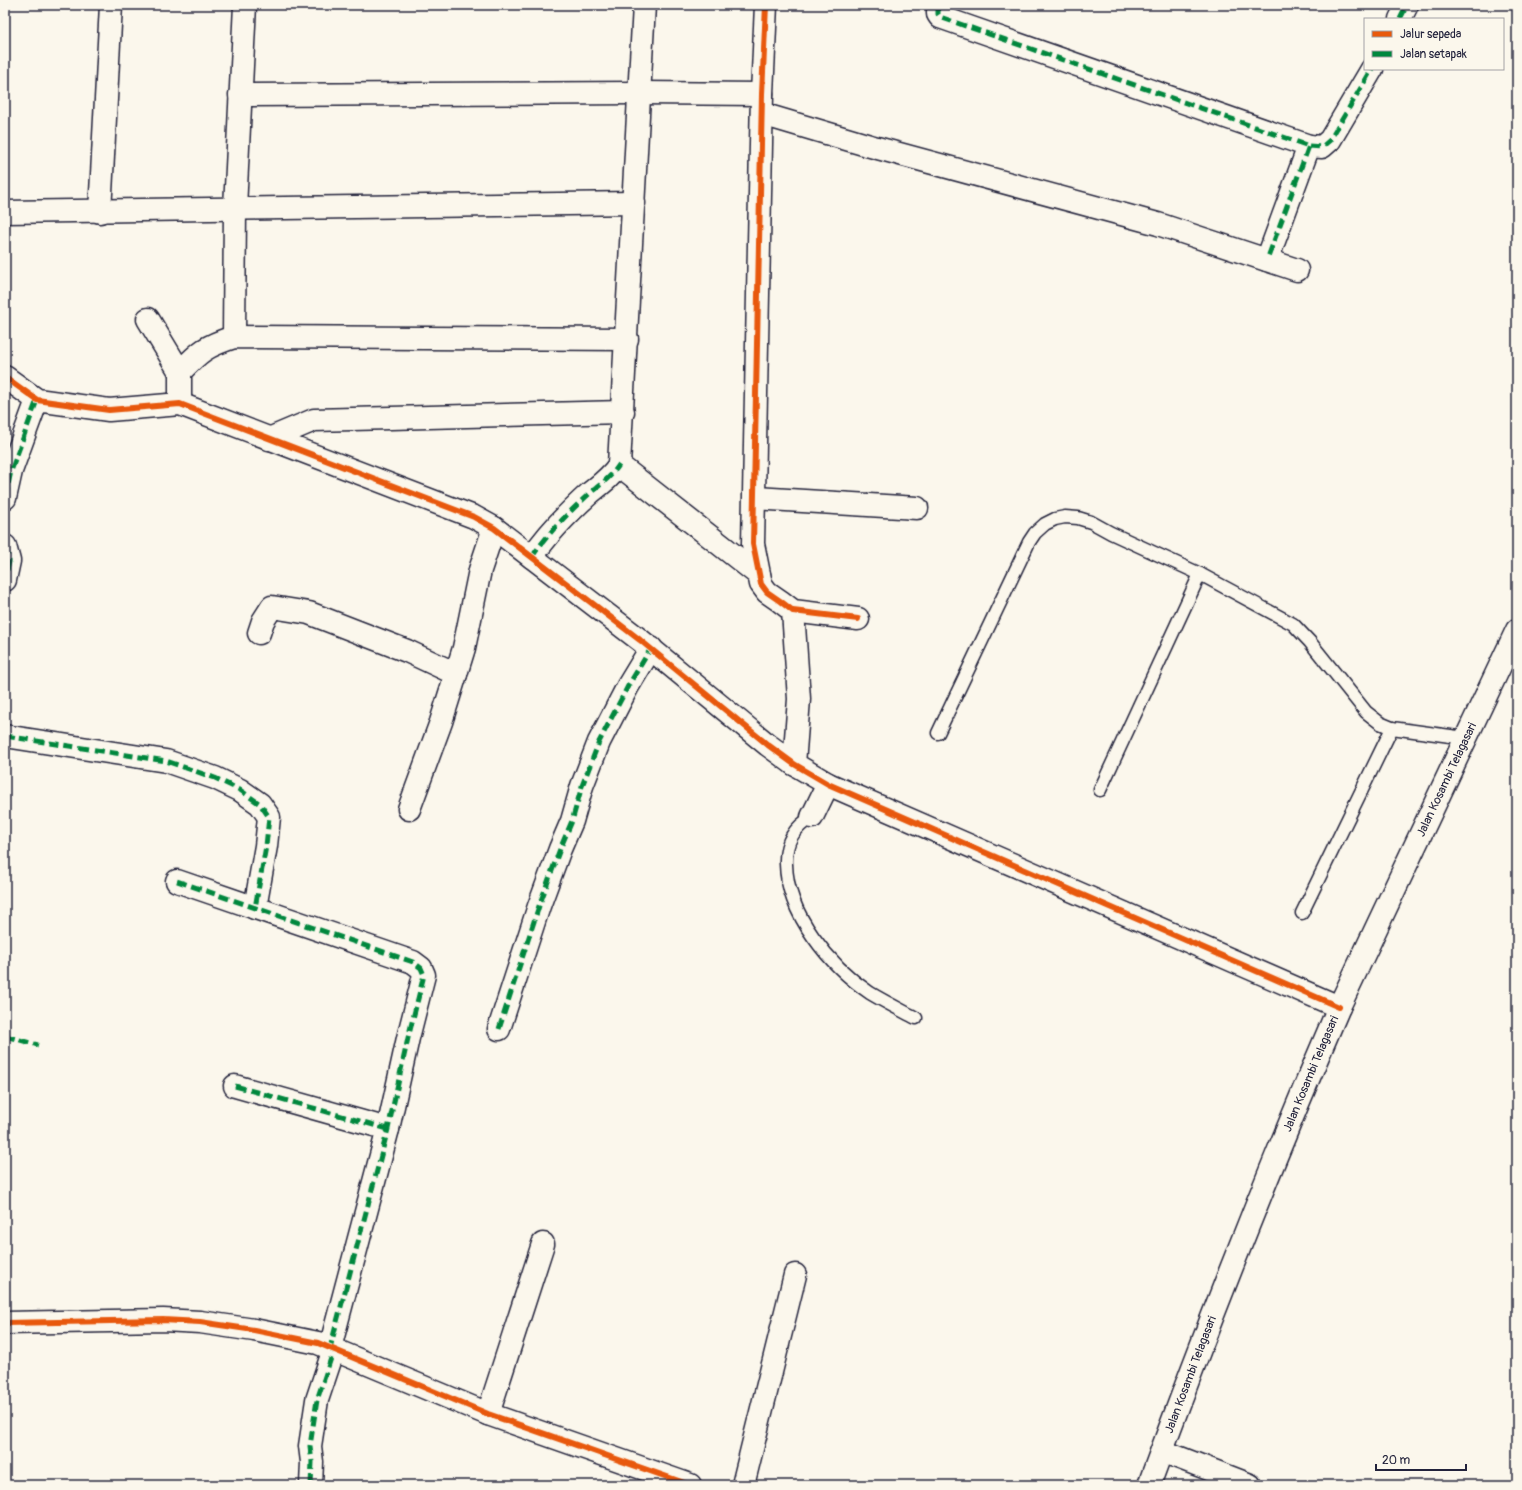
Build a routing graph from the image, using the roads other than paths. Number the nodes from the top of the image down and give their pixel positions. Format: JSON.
{"nodes":[{"id":1,"x":111,"y":5,"type":"edge"},
{"id":2,"x":245,"y":5,"type":"edge"},
{"id":3,"x":644,"y":5,"type":"edge"},
{"id":4,"x":766,"y":5,"type":"edge"},
{"id":5,"x":938,"y":5,"type":"edge"},
{"id":6,"x":1407,"y":5,"type":"edge"},
{"id":7,"x":1400,"y":18,"type":"edge"},
{"id":8,"x":1371,"y":70,"type":"edge"},
{"id":9,"x":639,"y":93,"type":"junction"},
{"id":10,"x":240,"y":95,"type":"junction"},
{"id":11,"x":762,"y":104,"type":"junction"},
{"id":12,"x":1309,"y":146,"type":"junction"},
{"id":13,"x":634,"y":203,"type":"junction"},
{"id":14,"x":235,"y":208,"type":"junction"},
{"id":15,"x":5,"y":212,"type":"edge"},
{"id":16,"x":100,"y":212,"type":"junction"},
{"id":17,"x":1266,"y":260,"type":"junction"},
{"id":18,"x":1297,"y":270,"type":"dead end"},
{"id":19,"x":148,"y":319,"type":"dead end"},
{"id":20,"x":234,"y":337,"type":"junction"},
{"id":21,"x":627,"y":339,"type":"junction"},
{"id":22,"x":180,"y":372,"type":"junction"},
{"id":23,"x":5,"y":376,"type":"edge"},
{"id":24,"x":37,"y":400,"type":"junction"},
{"id":25,"x":180,"y":404,"type":"junction"},
{"id":26,"x":623,"y":412,"type":"junction"},
{"id":27,"x":269,"y":438,"type":"junction"},
{"id":28,"x":619,"y":465,"type":"junction"},
{"id":29,"x":5,"y":498,"type":"edge"},
{"id":30,"x":755,"y":498,"type":"junction"},
{"id":31,"x":917,"y":508,"type":"dead end"},
{"id":32,"x":494,"y":528,"type":"junction"},
{"id":33,"x":5,"y":546,"type":"edge"},
{"id":34,"x":532,"y":557,"type":"junction"},
{"id":35,"x":1200,"y":574,"type":"junction"},
{"id":36,"x":759,"y":575,"type":"junction"},
{"id":37,"x":5,"y":580,"type":"edge"},
{"id":38,"x":793,"y":611,"type":"junction"},
{"id":39,"x":858,"y":619,"type":"dead end"},
{"id":40,"x":1517,"y":630,"type":"edge"},
{"id":41,"x":259,"y":633,"type":"dead end"},
{"id":42,"x":651,"y":648,"type":"junction"},
{"id":43,"x":456,"y":674,"type":"junction"},
{"id":44,"x":1392,"y":728,"type":"junction"},
{"id":45,"x":938,"y":733,"type":"dead end"},
{"id":46,"x":5,"y":736,"type":"edge"},
{"id":47,"x":1465,"y":738,"type":"junction"},
{"id":48,"x":794,"y":764,"type":"junction"},
{"id":49,"x":828,"y":784,"type":"junction"},
{"id":50,"x":1100,"y":790,"type":"dead end"},
{"id":51,"x":409,"y":809,"type":"dead end"},
{"id":52,"x":812,"y":818,"type":"joint"},
{"id":53,"x":177,"y":881,"type":"dead end"},
{"id":54,"x":255,"y":908,"type":"junction"},
{"id":55,"x":1302,"y":914,"type":"dead end"},
{"id":56,"x":1339,"y":1007,"type":"junction"},
{"id":57,"x":916,"y":1018,"type":"dead end"},
{"id":58,"x":499,"y":1029,"type":"dead end"},
{"id":59,"x":235,"y":1086,"type":"dead end"},
{"id":60,"x":388,"y":1129,"type":"junction"},
{"id":61,"x":543,"y":1244,"type":"dead end"},
{"id":62,"x":795,"y":1275,"type":"dead end"},
{"id":63,"x":5,"y":1323,"type":"edge"},
{"id":64,"x":332,"y":1348,"type":"junction"},
{"id":65,"x":488,"y":1414,"type":"junction"},
{"id":66,"x":1162,"y":1451,"type":"junction"},
{"id":67,"x":311,"y":1485,"type":"edge"},
{"id":68,"x":690,"y":1485,"type":"edge"},
{"id":69,"x":743,"y":1485,"type":"edge"},
{"id":70,"x":1149,"y":1485,"type":"edge"},
{"id":71,"x":1250,"y":1485,"type":"edge"}],
"edges":[{"from":1,"to":16,"type":"street"},
{"from":2,"to":10,"type":"street"},
{"from":3,"to":9,"type":"street"},
{"from":4,"to":11,"type":"street"},
{"from":5,"to":12,"type":"street"},
{"from":6,"to":7,"type":"street"},
{"from":8,"to":12,"type":"street"},
{"from":9,"to":10,"type":"street"},
{"from":9,"to":11,"type":"street"},
{"from":9,"to":13,"type":"street"},
{"from":10,"to":14,"type":"street"},
{"from":11,"to":17,"type":"street"},
{"from":11,"to":30,"type":"street"},
{"from":12,"to":17,"type":"street"},
{"from":13,"to":14,"type":"street"},
{"from":13,"to":21,"type":"street"},
{"from":14,"to":16,"type":"street"},
{"from":14,"to":20,"type":"street"},
{"from":15,"to":16,"type":"street"},
{"from":17,"to":18,"type":"street"},
{"from":19,"to":22,"type":"street"},
{"from":20,"to":21,"type":"street"},
{"from":20,"to":22,"type":"street"},
{"from":21,"to":26,"type":"street"},
{"from":22,"to":25,"type":"street"},
{"from":23,"to":24,"type":"street"},
{"from":24,"to":25,"type":"street"},
{"from":24,"to":29,"type":"street"},
{"from":25,"to":27,"type":"street"},
{"from":26,"to":27,"type":"street"},
{"from":26,"to":28,"type":"street"},
{"from":27,"to":32,"type":"street"},
{"from":28,"to":34,"type":"street"},
{"from":28,"to":36,"type":"street"},
{"from":30,"to":31,"type":"street"},
{"from":30,"to":36,"type":"street"},
{"from":32,"to":34,"type":"street"},
{"from":32,"to":43,"type":"street"},
{"from":33,"to":37,"type":"street"},
{"from":34,"to":42,"type":"street"},
{"from":35,"to":44,"type":"lane"},
{"from":35,"to":45,"type":"lane"},
{"from":35,"to":50,"type":"lane"},
{"from":36,"to":38,"type":"street"},
{"from":38,"to":39,"type":"street"},
{"from":38,"to":48,"type":"street"},
{"from":40,"to":47,"type":"street","name":"Jalan Kosambi Telagasari"},
{"from":41,"to":43,"type":"street"},
{"from":42,"to":48,"type":"street"},
{"from":42,"to":58,"type":"street"},
{"from":43,"to":51,"type":"street"},
{"from":44,"to":47,"type":"lane"},
{"from":44,"to":55,"type":"lane"},
{"from":46,"to":54,"type":"street"},
{"from":47,"to":56,"type":"street","name":"Jalan Kosambi Telagasari"},
{"from":48,"to":49,"type":"street"},
{"from":49,"to":52,"type":"street"},
{"from":49,"to":56,"type":"street"},
{"from":52,"to":57,"type":"lane"},
{"from":53,"to":54,"type":"street"},
{"from":54,"to":60,"type":"street"},
{"from":56,"to":66,"type":"street","name":"Jalan Kosambi Telagasari"},
{"from":59,"to":60,"type":"street"},
{"from":60,"to":64,"type":"street"},
{"from":61,"to":65,"type":"street"},
{"from":62,"to":69,"type":"street"},
{"from":63,"to":64,"type":"street"},
{"from":64,"to":65,"type":"street"},
{"from":64,"to":67,"type":"street"},
{"from":65,"to":68,"type":"street"},
{"from":66,"to":70,"type":"street","name":"Jalan Kosambi Telagasari"},
{"from":66,"to":71,"type":"street"}]}
